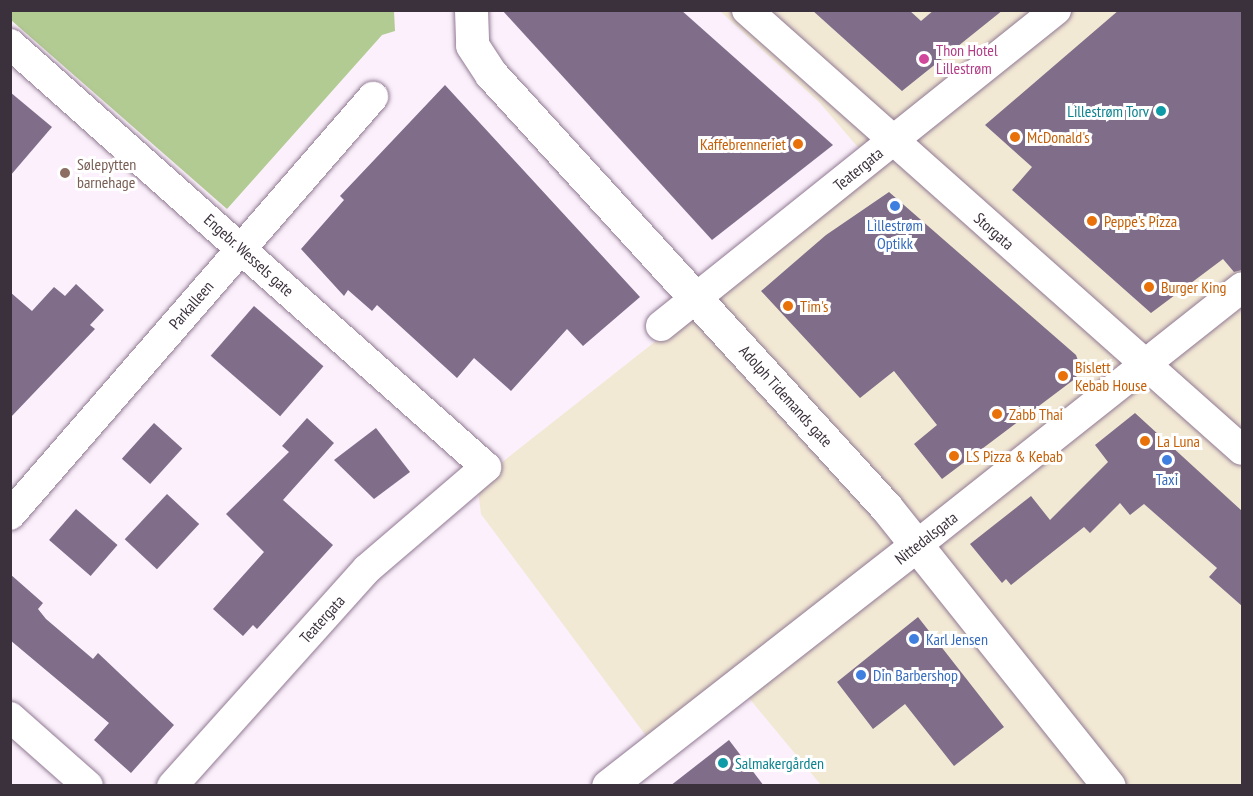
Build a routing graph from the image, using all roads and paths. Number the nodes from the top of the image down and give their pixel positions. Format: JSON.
{"nodes":[{"id":1,"x":471,"y":10,"type":"edge"},
{"id":2,"x":747,"y":10,"type":"edge"},
{"id":3,"x":1056,"y":10,"type":"edge"},
{"id":4,"x":10,"y":44,"type":"edge"},
{"id":5,"x":373,"y":97,"type":"dead end"},
{"id":6,"x":892,"y":142,"type":"junction"},
{"id":7,"x":241,"y":247,"type":"junction"},
{"id":8,"x":1242,"y":287,"type":"edge"},
{"id":9,"x":696,"y":298,"type":"junction"},
{"id":10,"x":661,"y":326,"type":"dead end"},
{"id":11,"x":1146,"y":364,"type":"junction"},
{"id":12,"x":1242,"y":450,"type":"edge"},
{"id":13,"x":486,"y":467,"type":"joint"},
{"id":14,"x":10,"y":515,"type":"edge"},
{"id":15,"x":917,"y":545,"type":"junction"},
{"id":16,"x":10,"y":717,"type":"edge"},
{"id":17,"x":88,"y":786,"type":"edge"},
{"id":18,"x":172,"y":786,"type":"edge"},
{"id":19,"x":608,"y":786,"type":"edge"},
{"id":20,"x":1109,"y":786,"type":"edge"}],
"edges":[{"from":1,"to":9,"type":"main road","name":"Adolph Tidemands gate"},
{"from":2,"to":6,"type":"street","name":"Storgata"},
{"from":3,"to":6,"type":"street","name":"Teatergata"},
{"from":4,"to":7,"type":"street","name":"Engebr. Wessels gate"},
{"from":5,"to":7,"type":"street","name":"Parkalleen"},
{"from":6,"to":9,"type":"street","name":"Teatergata"},
{"from":6,"to":11,"type":"street","name":"Storgata"},
{"from":7,"to":13,"type":"street","name":"Engebr. Wessels gate"},
{"from":7,"to":14,"type":"street","name":"Parkalleen"},
{"from":8,"to":11,"type":"street","name":"Nittedalsgata"},
{"from":9,"to":10,"type":"street","name":"Teatergata"},
{"from":9,"to":15,"type":"main road","name":"Adolph Tidemands gate"},
{"from":11,"to":12,"type":"street","name":"Storgata"},
{"from":11,"to":15,"type":"street","name":"Nittedalsgata"},
{"from":13,"to":18,"type":"street","name":"Teatergata"},
{"from":15,"to":19,"type":"main road","name":"Nittedalsgata"},
{"from":15,"to":20,"type":"main road","name":"Adolph Tidemands gate"},
{"from":16,"to":17,"type":"street"}]}
